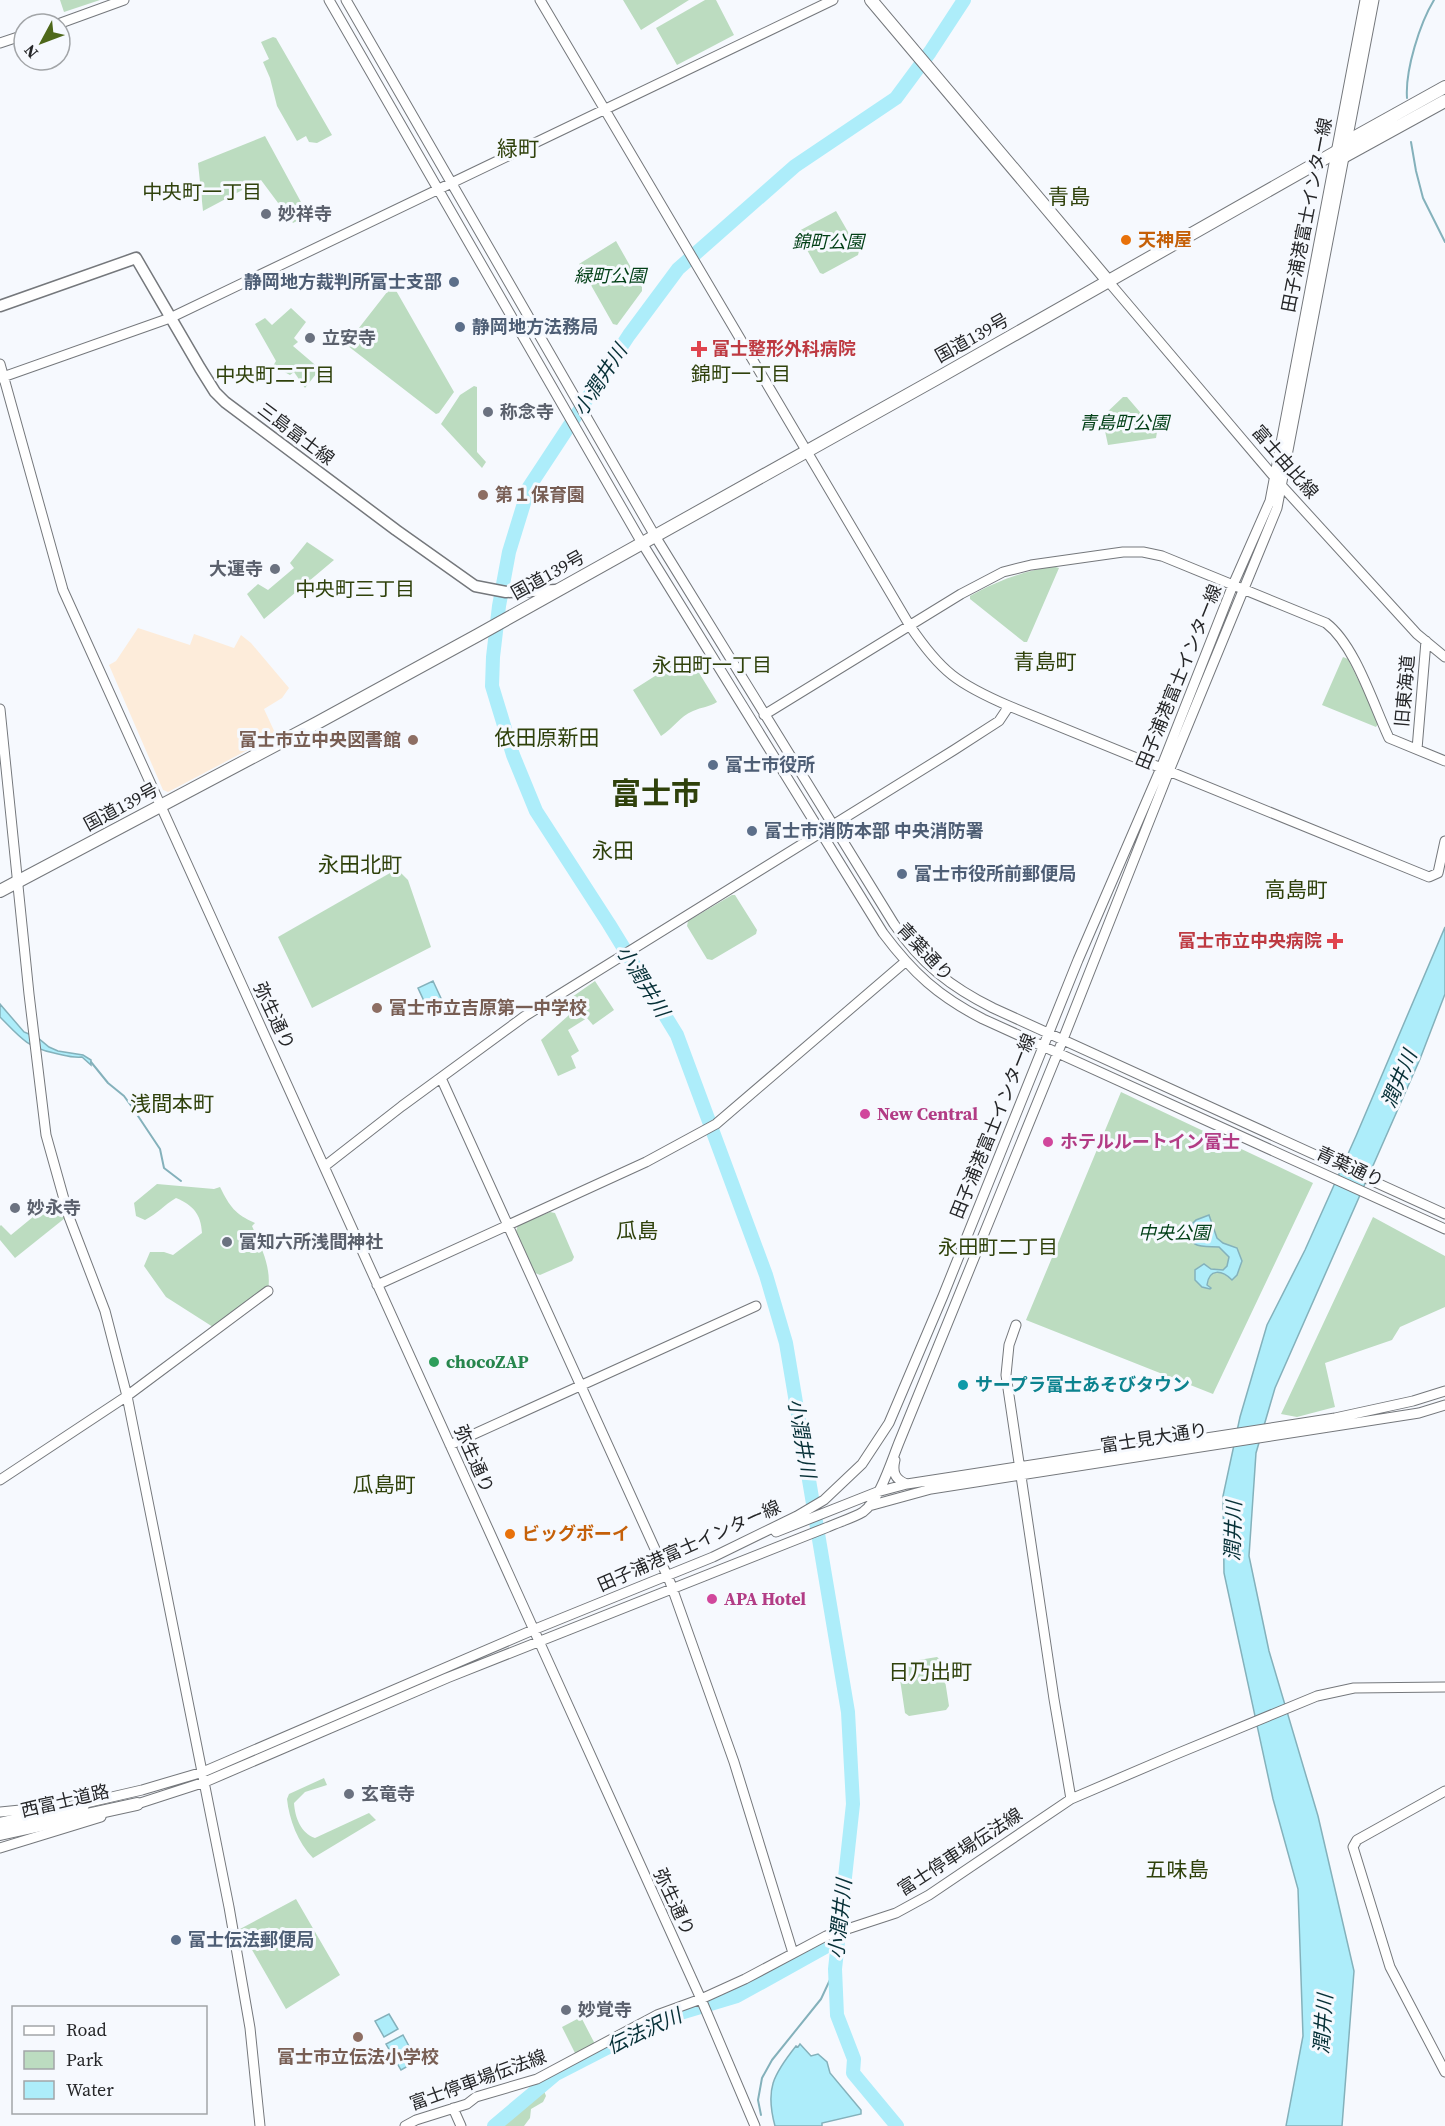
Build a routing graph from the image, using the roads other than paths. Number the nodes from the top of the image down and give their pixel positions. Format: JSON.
{"nodes":[{"id":1,"x":124,"y":0,"type":"edge"},
{"id":2,"x":329,"y":0,"type":"edge"},
{"id":3,"x":346,"y":0,"type":"edge"},
{"id":4,"x":540,"y":0,"type":"edge"},
{"id":5,"x":833,"y":0,"type":"edge"},
{"id":6,"x":872,"y":0,"type":"edge"},
{"id":7,"x":1365,"y":0,"type":"edge"},
{"id":8,"x":1374,"y":0,"type":"edge"},
{"id":9,"x":72,"y":19,"type":"edge"},
{"id":10,"x":1445,"y":87,"type":"edge"},
{"id":11,"x":1445,"y":101,"type":"edge"},
{"id":12,"x":606,"y":110,"type":"junction"},
{"id":13,"x":1346,"y":142,"type":"junction"},
{"id":14,"x":1340,"y":154,"type":"junction"},
{"id":15,"x":451,"y":184,"type":"junction"},
{"id":16,"x":438,"y":190,"type":"junction"},
{"id":17,"x":1108,"y":281,"type":"junction"},
{"id":18,"x":0,"y":306,"type":"edge"},
{"id":19,"x":170,"y":318,"type":"junction"},
{"id":20,"x":0,"y":364,"type":"edge"},
{"id":21,"x":2,"y":378,"type":"edge"},
{"id":22,"x":807,"y":451,"type":"junction"},
{"id":23,"x":1274,"y":475,"type":"junction"},
{"id":24,"x":1281,"y":485,"type":"junction"},
{"id":25,"x":655,"y":536,"type":"junction"},
{"id":26,"x":642,"y":543,"type":"junction"},
{"id":27,"x":1233,"y":585,"type":"junction"},
{"id":28,"x":1243,"y":589,"type":"junction"},
{"id":29,"x":558,"y":590,"type":"junction"},
{"id":30,"x":910,"y":626,"type":"junction"},
{"id":31,"x":1426,"y":641,"type":"junction"},
{"id":32,"x":1445,"y":657,"type":"edge"},
{"id":33,"x":1009,"y":706,"type":"junction"},
{"id":34,"x":0,"y":709,"type":"edge"},
{"id":35,"x":764,"y":715,"type":"junction"},
{"id":36,"x":1417,"y":749,"type":"junction"},
{"id":37,"x":1445,"y":760,"type":"edge"},
{"id":38,"x":1165,"y":769,"type":"junction"},
{"id":39,"x":160,"y":807,"type":"junction"},
{"id":40,"x":834,"y":824,"type":"junction"},
{"id":41,"x":821,"y":832,"type":"junction"},
{"id":42,"x":1445,"y":842,"type":"edge"},
{"id":43,"x":17,"y":881,"type":"junction"},
{"id":44,"x":0,"y":891,"type":"edge"},
{"id":45,"x":905,"y":962,"type":"junction"},
{"id":46,"x":1048,"y":1034,"type":"junction"},
{"id":47,"x":1062,"y":1040,"type":"junction"},
{"id":48,"x":1043,"y":1046,"type":"junction"},
{"id":49,"x":1058,"y":1052,"type":"junction"},
{"id":50,"x":441,"y":1078,"type":"junction"},
{"id":51,"x":325,"y":1166,"type":"junction"},
{"id":52,"x":1445,"y":1214,"type":"edge"},
{"id":53,"x":509,"y":1225,"type":"junction"},
{"id":54,"x":1445,"y":1229,"type":"edge"},
{"id":55,"x":377,"y":1285,"type":"junction"},
{"id":56,"x":268,"y":1291,"type":"dead end"},
{"id":57,"x":756,"y":1306,"type":"dead end"},
{"id":58,"x":1016,"y":1325,"type":"dead end"},
{"id":59,"x":581,"y":1384,"type":"junction"},
{"id":60,"x":1445,"y":1391,"type":"edge"},
{"id":61,"x":128,"y":1396,"type":"junction"},
{"id":62,"x":1445,"y":1406,"type":"edge"},
{"id":63,"x":1336,"y":1422,"type":"junction"},
{"id":64,"x":900,"y":1440,"type":"junction"},
{"id":65,"x":450,"y":1445,"type":"junction"},
{"id":66,"x":1020,"y":1471,"type":"junction"},
{"id":67,"x":0,"y":1479,"type":"edge"},
{"id":68,"x":907,"y":1484,"type":"junction"},
{"id":69,"x":877,"y":1492,"type":"junction"},
{"id":70,"x":868,"y":1506,"type":"junction"},
{"id":71,"x":713,"y":1557,"type":"junction"},
{"id":72,"x":667,"y":1576,"type":"junction"},
{"id":73,"x":672,"y":1588,"type":"junction"},
{"id":74,"x":533,"y":1630,"type":"junction"},
{"id":75,"x":538,"y":1641,"type":"junction"},
{"id":76,"x":1445,"y":1687,"type":"edge"},
{"id":77,"x":204,"y":1777,"type":"junction"},
{"id":78,"x":1445,"y":1791,"type":"edge"},
{"id":79,"x":1071,"y":1799,"type":"junction"},
{"id":80,"x":137,"y":1804,"type":"junction"},
{"id":81,"x":83,"y":1805,"type":"junction"},
{"id":82,"x":0,"y":1812,"type":"edge"},
{"id":83,"x":0,"y":1824,"type":"edge"},
{"id":84,"x":0,"y":1834,"type":"edge"},
{"id":85,"x":0,"y":1848,"type":"edge"},
{"id":86,"x":793,"y":1953,"type":"junction"},
{"id":87,"x":701,"y":1999,"type":"junction"},
{"id":88,"x":1445,"y":2072,"type":"edge"},
{"id":89,"x":453,"y":2108,"type":"junction"},
{"id":90,"x":260,"y":2126,"type":"edge"},
{"id":91,"x":405,"y":2126,"type":"edge"},
{"id":92,"x":461,"y":2126,"type":"edge"},
{"id":93,"x":755,"y":2126,"type":"edge"}],
"edges":[{"from":1,"to":9,"type":"street"},
{"from":2,"to":16,"type":"street","name":"青葉通り"},
{"from":3,"to":15,"type":"street","name":"青葉通り"},
{"from":4,"to":12,"type":"street"},
{"from":5,"to":12,"type":"street"},
{"from":6,"to":17,"type":"highway"},
{"from":7,"to":14,"type":"street","name":"田子浦港富士インター線"},
{"from":8,"to":13,"type":"street","name":"田子浦港富士インター線"},
{"from":10,"to":13,"type":"highway","name":"国道139号"},
{"from":11,"to":14,"type":"highway","name":"国道139号"},
{"from":12,"to":15,"type":"street"},
{"from":12,"to":22,"type":"street"},
{"from":13,"to":14,"type":"highway","name":"国道139号"},
{"from":14,"to":17,"type":"highway","name":"国道139号"},
{"from":14,"to":23,"type":"street","name":"田子浦港富士インター線"},
{"from":14,"to":24,"type":"street","name":"田子浦港富士インター線"},
{"from":15,"to":16,"type":"street"},
{"from":15,"to":25,"type":"street","name":"青葉通り"},
{"from":16,"to":19,"type":"street"},
{"from":16,"to":26,"type":"street","name":"青葉通り"},
{"from":17,"to":22,"type":"highway","name":"国道139号"},
{"from":17,"to":23,"type":"street","name":"富士由比線"},
{"from":18,"to":19,"type":"main road","name":"三島富士線"},
{"from":19,"to":21,"type":"street"},
{"from":19,"to":29,"type":"main road","name":"三島富士線"},
{"from":20,"to":21,"type":"street","name":"弥生通り"},
{"from":21,"to":39,"type":"street","name":"弥生通り"},
{"from":22,"to":25,"type":"highway","name":"国道139号"},
{"from":22,"to":30,"type":"street"},
{"from":23,"to":24,"type":"street","name":"富士由比線"},
{"from":23,"to":27,"type":"street","name":"田子浦港富士インター線"},
{"from":24,"to":28,"type":"street","name":"田子浦港富士インター線"},
{"from":24,"to":31,"type":"street","name":"富士由比線"},
{"from":25,"to":26,"type":"highway","name":"国道139号"},
{"from":25,"to":35,"type":"street","name":"青葉通り"},
{"from":26,"to":29,"type":"highway","name":"国道139号"},
{"from":26,"to":41,"type":"street","name":"青葉通り"},
{"from":27,"to":28,"type":"street"},
{"from":27,"to":30,"type":"street"},
{"from":27,"to":38,"type":"street","name":"田子浦港富士インター線"},
{"from":28,"to":36,"type":"street"},
{"from":28,"to":38,"type":"street","name":"田子浦港富士インター線"},
{"from":29,"to":39,"type":"highway","name":"国道139号"},
{"from":30,"to":33,"type":"street"},
{"from":30,"to":35,"type":"street"},
{"from":31,"to":32,"type":"street","name":"富士由比線"},
{"from":31,"to":36,"type":"street","name":"旧東海道"},
{"from":33,"to":38,"type":"street"},
{"from":33,"to":40,"type":"street"},
{"from":34,"to":43,"type":"street"},
{"from":35,"to":40,"type":"street","name":"青葉通り"},
{"from":36,"to":37,"type":"street","name":"旧東海道"},
{"from":38,"to":42,"type":"street"},
{"from":38,"to":46,"type":"street","name":"田子浦港富士インター線"},
{"from":38,"to":47,"type":"street","name":"田子浦港富士インター線"},
{"from":39,"to":43,"type":"highway","name":"国道139号"},
{"from":39,"to":51,"type":"street","name":"弥生通り"},
{"from":40,"to":41,"type":"street"},
{"from":40,"to":46,"type":"street","name":"青葉通り"},
{"from":41,"to":45,"type":"street","name":"青葉通り"},
{"from":41,"to":50,"type":"street"},
{"from":43,"to":44,"type":"highway","name":"国道139号"},
{"from":43,"to":61,"type":"street"},
{"from":45,"to":48,"type":"street","name":"青葉通り"},
{"from":45,"to":53,"type":"street"},
{"from":46,"to":47,"type":"street","name":"青葉通り"},
{"from":46,"to":48,"type":"street","name":"田子浦港富士インター線"},
{"from":47,"to":49,"type":"street","name":"田子浦港富士インター線"},
{"from":47,"to":52,"type":"street","name":"青葉通り"},
{"from":48,"to":49,"type":"street","name":"青葉通り"},
{"from":48,"to":71,"type":"street","name":"田子浦港富士インター線"},
{"from":49,"to":54,"type":"street","name":"青葉通り"},
{"from":49,"to":64,"type":"street","name":"田子浦港富士インター線"},
{"from":50,"to":51,"type":"street"},
{"from":50,"to":53,"type":"street"},
{"from":51,"to":55,"type":"street","name":"弥生通り"},
{"from":53,"to":55,"type":"street"},
{"from":53,"to":59,"type":"street"},
{"from":55,"to":65,"type":"street","name":"弥生通り"},
{"from":56,"to":61,"type":"street"},
{"from":57,"to":59,"type":"street"},
{"from":58,"to":66,"type":"street"},
{"from":59,"to":65,"type":"street"},
{"from":59,"to":72,"type":"street"},
{"from":60,"to":63,"type":"street","name":"富士見大通り"},
{"from":61,"to":67,"type":"street"},
{"from":61,"to":77,"type":"street"},
{"from":62,"to":63,"type":"street","name":"富士見大通り"},
{"from":63,"to":66,"type":"street","name":"富士見大通り"},
{"from":64,"to":68,"type":"street"},
{"from":64,"to":69,"type":"street","name":"田子浦港富士インター線"},
{"from":65,"to":74,"type":"street","name":"弥生通り"},
{"from":66,"to":68,"type":"street","name":"富士見大通り"},
{"from":66,"to":70,"type":"street","name":"富士見大通り"},
{"from":66,"to":79,"type":"street"},
{"from":68,"to":69,"type":"street","name":"富士見大通り"},
{"from":69,"to":70,"type":"street","name":"田子浦港富士インター線"},
{"from":69,"to":71,"type":"street","name":"富士見大通り"},
{"from":70,"to":73,"type":"street","name":"田子浦港富士インター線"},
{"from":71,"to":72,"type":"street","name":"田子浦港富士インター線"},
{"from":72,"to":73,"type":"street"},
{"from":72,"to":74,"type":"street","name":"田子浦港富士インター線"},
{"from":73,"to":75,"type":"street","name":"田子浦港富士インター線"},
{"from":73,"to":86,"type":"street"},
{"from":74,"to":75,"type":"street","name":"弥生通り"},
{"from":74,"to":77,"type":"street","name":"田子浦港富士インター線"},
{"from":75,"to":77,"type":"street","name":"田子浦港富士インター線"},
{"from":75,"to":87,"type":"street","name":"弥生通り"},
{"from":76,"to":79,"type":"street","name":"富士停車場伝法線"},
{"from":77,"to":80,"type":"street","name":"田子浦港富士インター線"},
{"from":77,"to":81,"type":"street","name":"田子浦港富士インター線"},
{"from":77,"to":90,"type":"street"},
{"from":78,"to":88,"type":"street"},
{"from":79,"to":86,"type":"street","name":"富士停車場伝法線"},
{"from":80,"to":84,"type":"highway","name":"西富士道路"},
{"from":80,"to":85,"type":"street","name":"田子浦港富士インター線"},
{"from":81,"to":82,"type":"street","name":"田子浦港富士インター線"},
{"from":81,"to":83,"type":"highway","name":"西富士道路"},
{"from":86,"to":87,"type":"street","name":"富士停車場伝法線"},
{"from":87,"to":89,"type":"street","name":"富士停車場伝法線"},
{"from":87,"to":93,"type":"street","name":"弥生通り"},
{"from":89,"to":91,"type":"street","name":"富士停車場伝法線"},
{"from":89,"to":92,"type":"street"}]}
